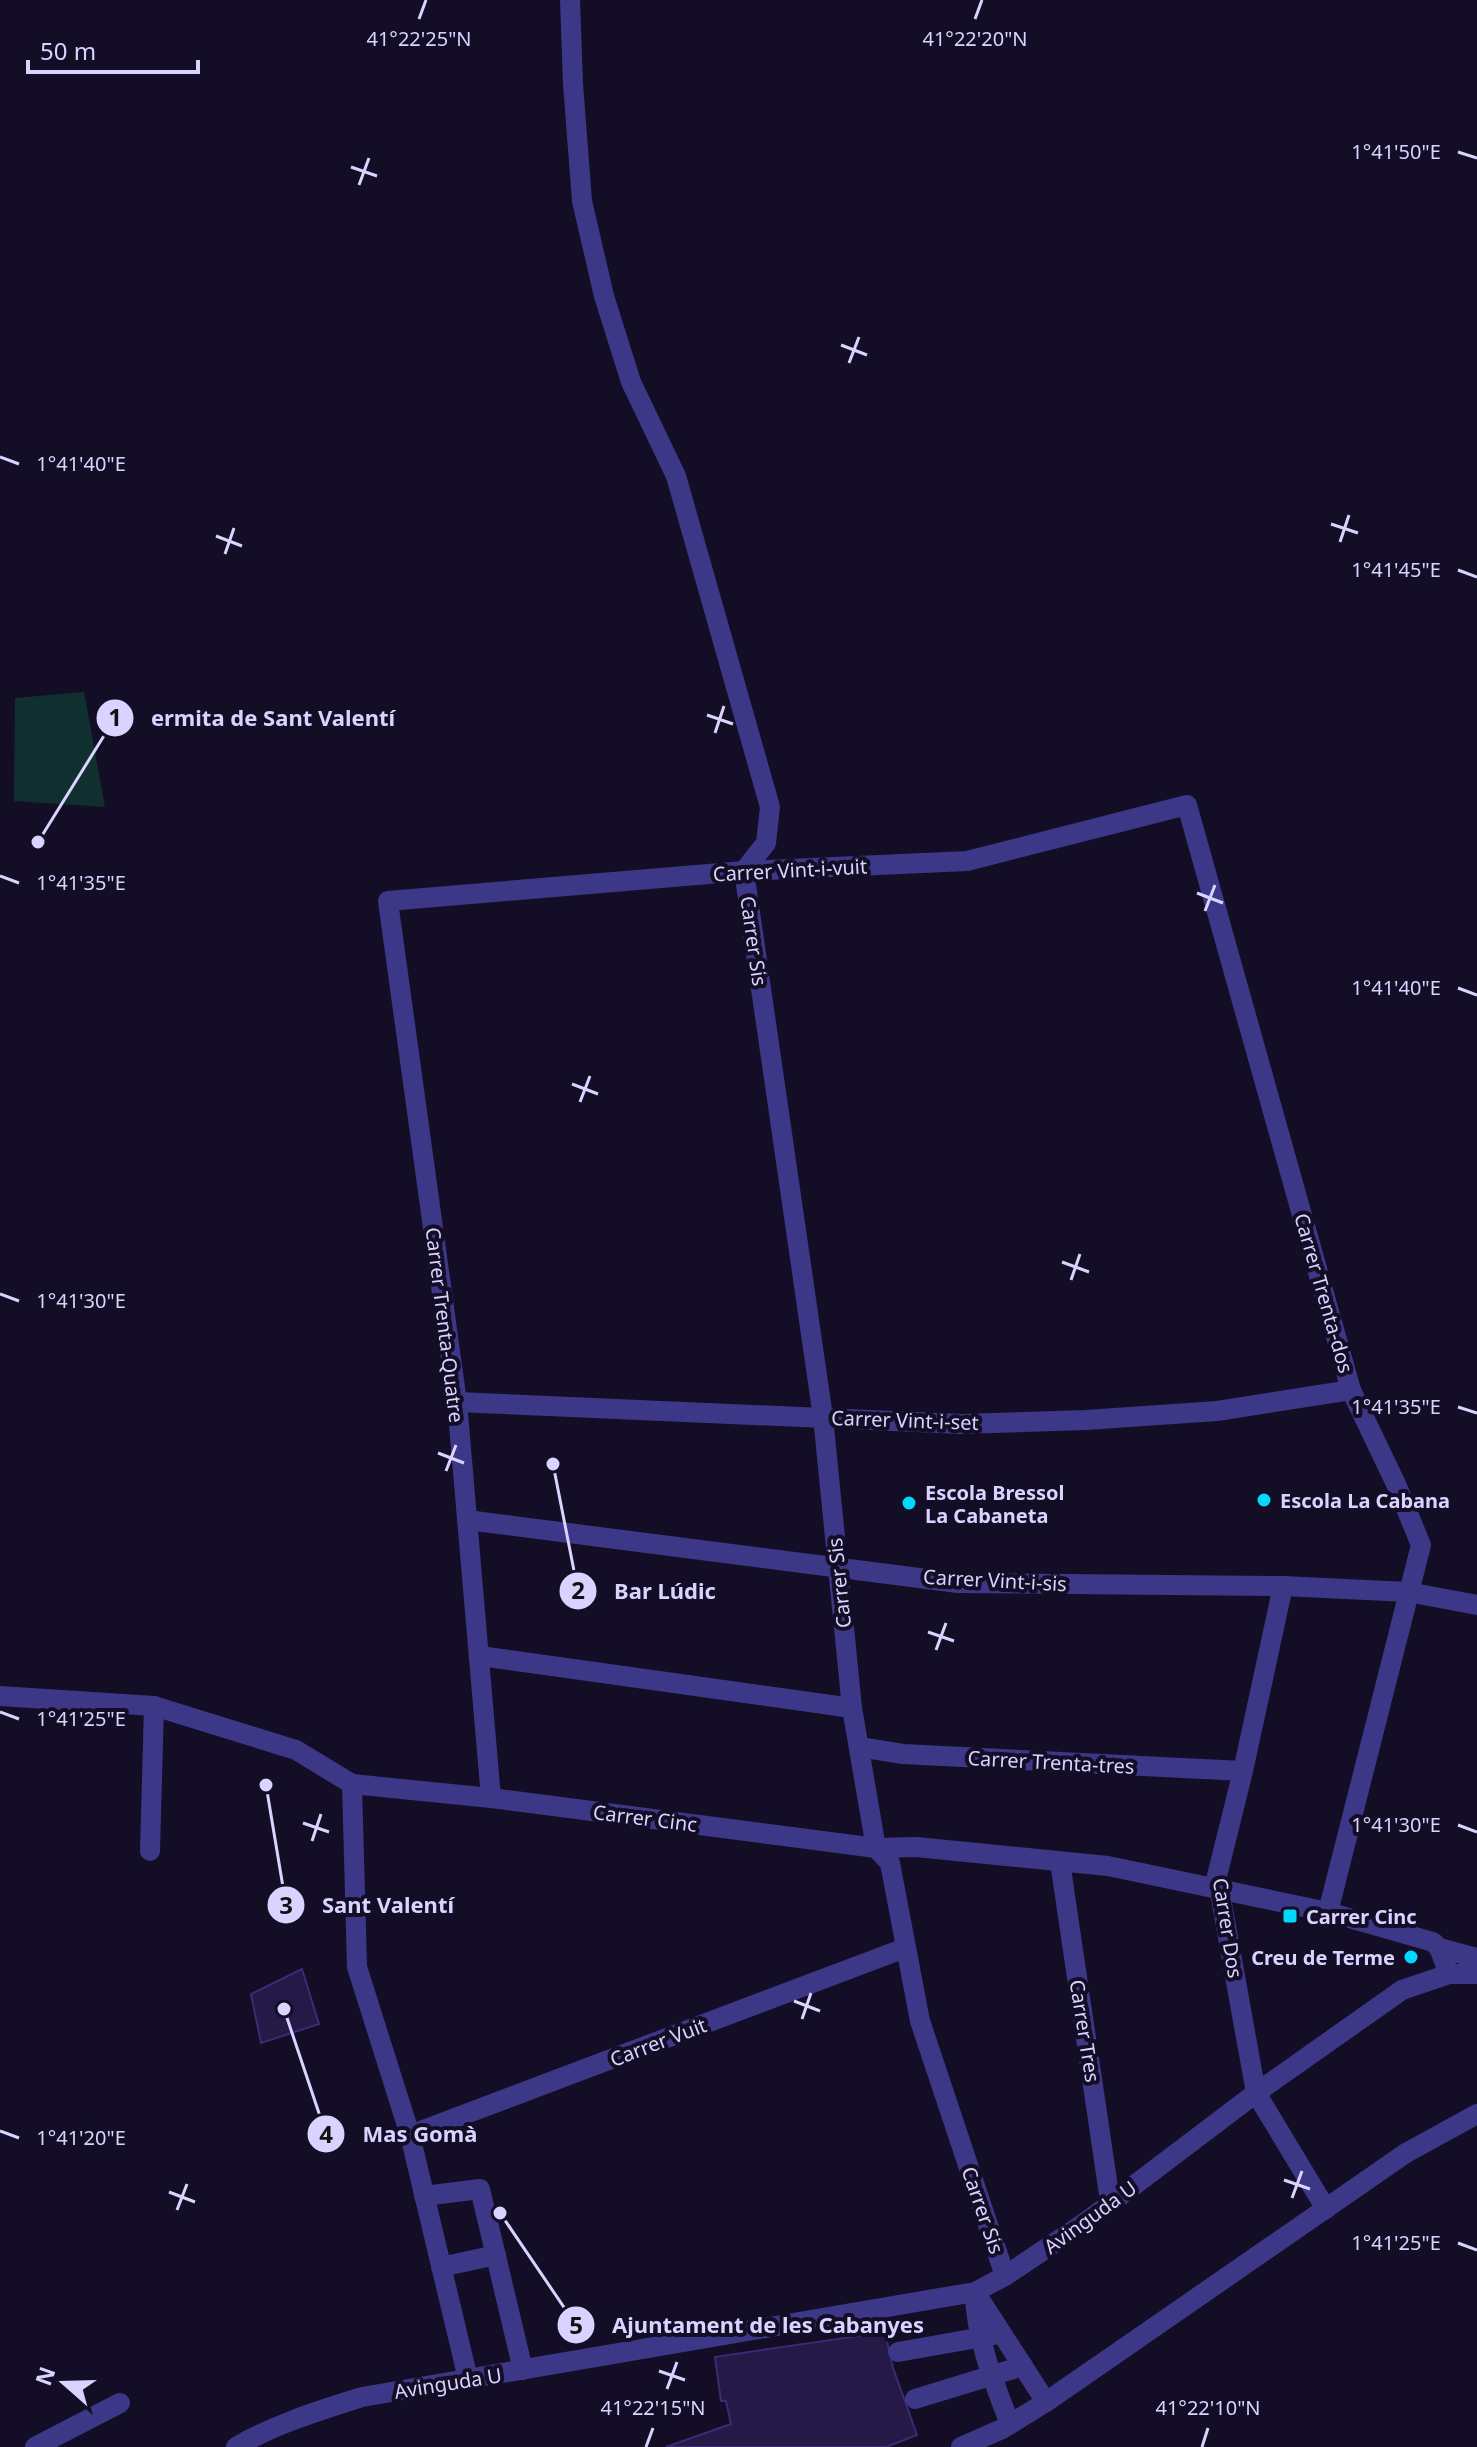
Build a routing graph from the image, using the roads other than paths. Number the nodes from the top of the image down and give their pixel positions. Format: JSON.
{"nodes":[{"id":1,"x":570,"y":0,"type":"edge"},
{"id":2,"x":1187,"y":805,"type":"joint"},
{"id":3,"x":744,"y":871,"type":"junction"},
{"id":4,"x":388,"y":901,"type":"joint"},
{"id":5,"x":1351,"y":1390,"type":"junction"},
{"id":6,"x":457,"y":1402,"type":"junction"},
{"id":7,"x":823,"y":1417,"type":"junction"},
{"id":8,"x":467,"y":1520,"type":"junction"},
{"id":9,"x":838,"y":1566,"type":"junction"},
{"id":10,"x":1283,"y":1586,"type":"junction"},
{"id":11,"x":1408,"y":1592,"type":"junction"},
{"id":12,"x":1477,"y":1605,"type":"edge"},
{"id":13,"x":480,"y":1656,"type":"junction"},
{"id":14,"x":0,"y":1696,"type":"edge"},
{"id":15,"x":154,"y":1706,"type":"junction"},
{"id":16,"x":852,"y":1708,"type":"junction"},
{"id":17,"x":859,"y":1747,"type":"junction"},
{"id":18,"x":1243,"y":1771,"type":"junction"},
{"id":19,"x":352,"y":1784,"type":"junction"},
{"id":20,"x":491,"y":1798,"type":"junction"},
{"id":21,"x":876,"y":1848,"type":"junction"},
{"id":22,"x":150,"y":1851,"type":"dead end"},
{"id":23,"x":1060,"y":1862,"type":"junction"},
{"id":24,"x":1221,"y":1890,"type":"junction"},
{"id":25,"x":1328,"y":1912,"type":"junction"},
{"id":26,"x":905,"y":1948,"type":"junction"},
{"id":27,"x":1439,"y":1948,"type":"junction"},
{"id":28,"x":1477,"y":1958,"type":"edge"},
{"id":29,"x":1449,"y":1974,"type":"junction"},
{"id":30,"x":1477,"y":1974,"type":"edge"},
{"id":31,"x":1256,"y":2093,"type":"junction"},
{"id":32,"x":1477,"y":2114,"type":"edge"},
{"id":33,"x":410,"y":2135,"type":"junction"},
{"id":34,"x":424,"y":2196,"type":"junction"},
{"id":35,"x":1110,"y":2201,"type":"junction"},
{"id":36,"x":1326,"y":2209,"type":"junction"},
{"id":37,"x":496,"y":2255,"type":"junction"},
{"id":38,"x":441,"y":2267,"type":"junction"},
{"id":39,"x":1005,"y":2276,"type":"junction"},
{"id":40,"x":975,"y":2292,"type":"junction"},
{"id":41,"x":992,"y":2336,"type":"junction"},
{"id":42,"x":898,"y":2352,"type":"dead end"},
{"id":43,"x":1023,"y":2366,"type":"junction"},
{"id":44,"x":523,"y":2370,"type":"junction"},
{"id":45,"x":993,"y":2375,"type":"junction"},
{"id":46,"x":468,"y":2379,"type":"junction"},
{"id":47,"x":915,"y":2399,"type":"dead end"},
{"id":48,"x":1046,"y":2402,"type":"junction"},
{"id":49,"x":120,"y":2403,"type":"dead end"},
{"id":50,"x":1010,"y":2424,"type":"junction"},
{"id":51,"x":35,"y":2447,"type":"edge"},
{"id":52,"x":236,"y":2447,"type":"edge"},
{"id":53,"x":961,"y":2447,"type":"edge"}],
"edges":[{"from":1,"to":3,"type":"street"},
{"from":2,"to":3,"type":"street","name":"Carrer Vint-i-vuit"},
{"from":2,"to":5,"type":"street","name":"Carrer Trenta-dos"},
{"from":3,"to":4,"type":"street","name":"Carrer Vint-i-vuit"},
{"from":3,"to":7,"type":"street","name":"Carrer Sis"},
{"from":4,"to":6,"type":"street","name":"Carrer Trenta-Quatre"},
{"from":5,"to":7,"type":"street","name":"Carrer Vint-i-set"},
{"from":5,"to":11,"type":"street","name":"Carrer Trenta-dos"},
{"from":6,"to":7,"type":"street","name":"Carrer Vint-i-set"},
{"from":6,"to":8,"type":"street","name":"Carrer Trenta-Quatre"},
{"from":7,"to":9,"type":"street","name":"Carrer Sis"},
{"from":8,"to":9,"type":"street","name":"Carrer Vint-i-sis"},
{"from":8,"to":13,"type":"street","name":"Carrer Trenta-Quatre"},
{"from":9,"to":10,"type":"street","name":"Carrer Vint-i-sis"},
{"from":9,"to":16,"type":"street","name":"Carrer Sis"},
{"from":10,"to":11,"type":"street","name":"Carrer Vint-i-sis"},
{"from":10,"to":18,"type":"street","name":"Carrer Dos"},
{"from":11,"to":12,"type":"street","name":"Carrer Vint-i-sis"},
{"from":11,"to":25,"type":"street","name":"Carrer Trenta-dos"},
{"from":13,"to":16,"type":"street"},
{"from":13,"to":20,"type":"street","name":"Carrer Trenta-Quatre"},
{"from":14,"to":15,"type":"street","name":"Carrer Cinc"},
{"from":15,"to":19,"type":"street","name":"Carrer Cinc"},
{"from":15,"to":22,"type":"street"},
{"from":16,"to":17,"type":"street","name":"Carrer Sis"},
{"from":17,"to":18,"type":"street","name":"Carrer Trenta-tres"},
{"from":17,"to":21,"type":"street","name":"Carrer Sis"},
{"from":18,"to":24,"type":"street","name":"Carrer Dos"},
{"from":19,"to":20,"type":"street","name":"Carrer Cinc"},
{"from":19,"to":33,"type":"street"},
{"from":20,"to":21,"type":"street","name":"Carrer Cinc"},
{"from":21,"to":23,"type":"street","name":"Carrer Cinc"},
{"from":21,"to":26,"type":"street","name":"Carrer Sis"},
{"from":23,"to":24,"type":"street","name":"Carrer Cinc"},
{"from":23,"to":35,"type":"street","name":"Carrer Tres"},
{"from":24,"to":25,"type":"street","name":"Carrer Cinc"},
{"from":24,"to":31,"type":"street","name":"Carrer Dos"},
{"from":25,"to":27,"type":"street","name":"Carrer Cinc"},
{"from":26,"to":33,"type":"street","name":"Carrer Vuit"},
{"from":26,"to":39,"type":"street","name":"Carrer Sis"},
{"from":27,"to":28,"type":"street","name":"Carrer Cinc"},
{"from":27,"to":29,"type":"street"},
{"from":29,"to":30,"type":"street","name":"Avinguda U"},
{"from":29,"to":31,"type":"street","name":"Avinguda U"},
{"from":31,"to":35,"type":"street","name":"Avinguda U"},
{"from":31,"to":36,"type":"street","name":"Carrer Dos"},
{"from":32,"to":36,"type":"street"},
{"from":33,"to":34,"type":"street"},
{"from":34,"to":37,"type":"street"},
{"from":34,"to":38,"type":"street"},
{"from":35,"to":39,"type":"street","name":"Avinguda U"},
{"from":36,"to":48,"type":"street"},
{"from":37,"to":38,"type":"street"},
{"from":37,"to":44,"type":"street"},
{"from":38,"to":46,"type":"street"},
{"from":39,"to":40,"type":"street","name":"Avinguda U"},
{"from":40,"to":41,"type":"street"},
{"from":40,"to":44,"type":"street","name":"Avinguda U"},
{"from":41,"to":42,"type":"street"},
{"from":41,"to":43,"type":"street"},
{"from":41,"to":45,"type":"street"},
{"from":43,"to":45,"type":"street"},
{"from":43,"to":48,"type":"street"},
{"from":44,"to":46,"type":"street","name":"Avinguda U"},
{"from":45,"to":47,"type":"street"},
{"from":45,"to":50,"type":"street"},
{"from":46,"to":52,"type":"street","name":"Avinguda U"},
{"from":48,"to":50,"type":"street"},
{"from":49,"to":51,"type":"street"},
{"from":50,"to":53,"type":"street"}]}
